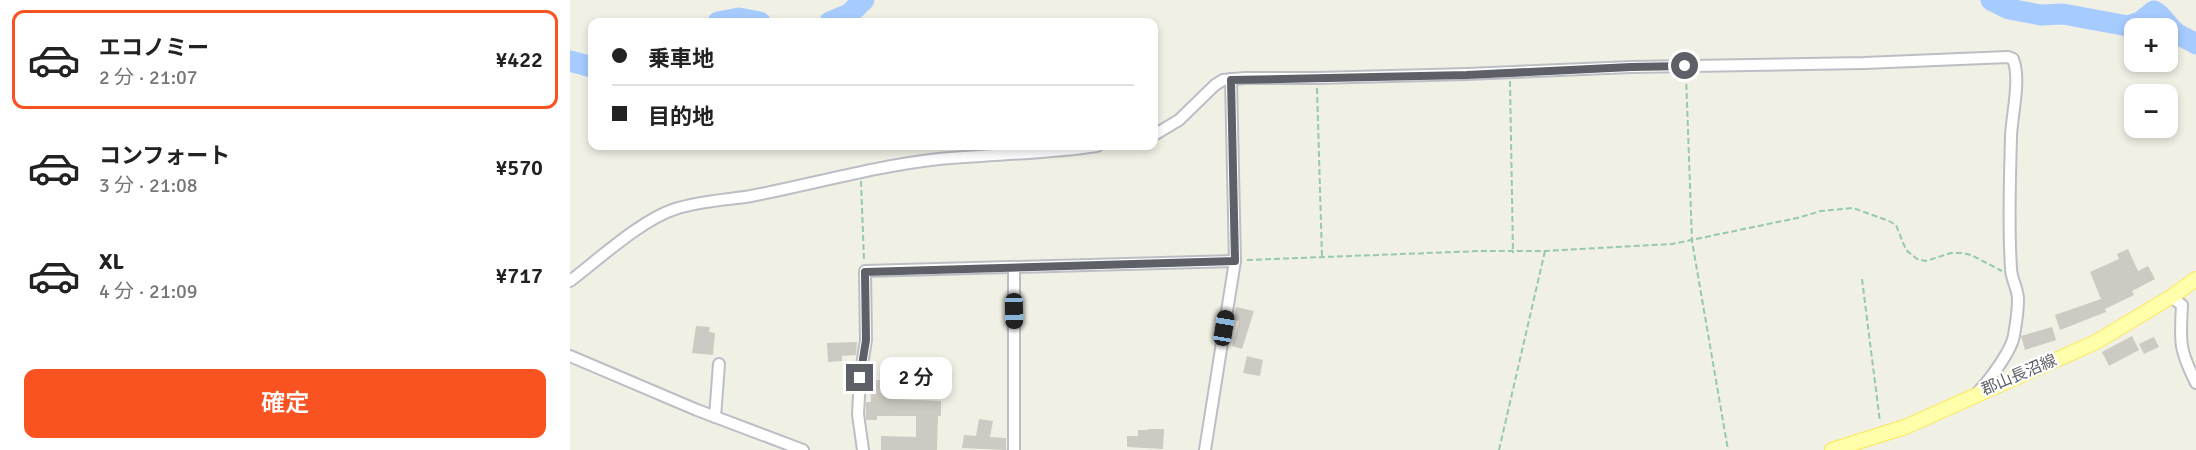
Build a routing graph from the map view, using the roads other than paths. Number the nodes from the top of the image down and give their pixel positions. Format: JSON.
{"nodes":[{"id":1,"x":1231,"y":80,"type":"junction"},
{"id":2,"x":1158,"y":133,"type":"edge"},
{"id":3,"x":1063,"y":150,"type":"edge"},
{"id":4,"x":1235,"y":261,"type":"junction"},
{"id":5,"x":1014,"y":267,"type":"junction"},
{"id":6,"x":2196,"y":279,"type":"edge"},
{"id":7,"x":570,"y":281,"type":"edge"},
{"id":8,"x":2171,"y":297,"type":"junction"},
{"id":9,"x":570,"y":356,"type":"edge"},
{"id":10,"x":719,"y":364,"type":"dead end"},
{"id":11,"x":2196,"y":383,"type":"edge"},
{"id":12,"x":1978,"y":393,"type":"junction"},
{"id":13,"x":715,"y":417,"type":"junction"},
{"id":14,"x":803,"y":450,"type":"edge"},
{"id":15,"x":863,"y":450,"type":"edge"},
{"id":16,"x":1014,"y":450,"type":"edge"},
{"id":17,"x":1205,"y":450,"type":"edge"},
{"id":18,"x":1832,"y":450,"type":"edge"}],
"edges":[{"from":1,"to":2,"type":"street"},
{"from":1,"to":4,"type":"street"},
{"from":1,"to":12,"type":"street"},
{"from":3,"to":7,"type":"street"},
{"from":4,"to":5,"type":"street"},
{"from":4,"to":17,"type":"street"},
{"from":5,"to":15,"type":"street"},
{"from":5,"to":16,"type":"street"},
{"from":6,"to":8,"type":"main road","name":"郡山長沼線"},
{"from":8,"to":11,"type":"street"},
{"from":8,"to":12,"type":"main road","name":"郡山長沼線"},
{"from":9,"to":13,"type":"street"},
{"from":10,"to":13,"type":"street"},
{"from":12,"to":18,"type":"main road","name":"郡山長沼線"},
{"from":13,"to":14,"type":"street"}]}
